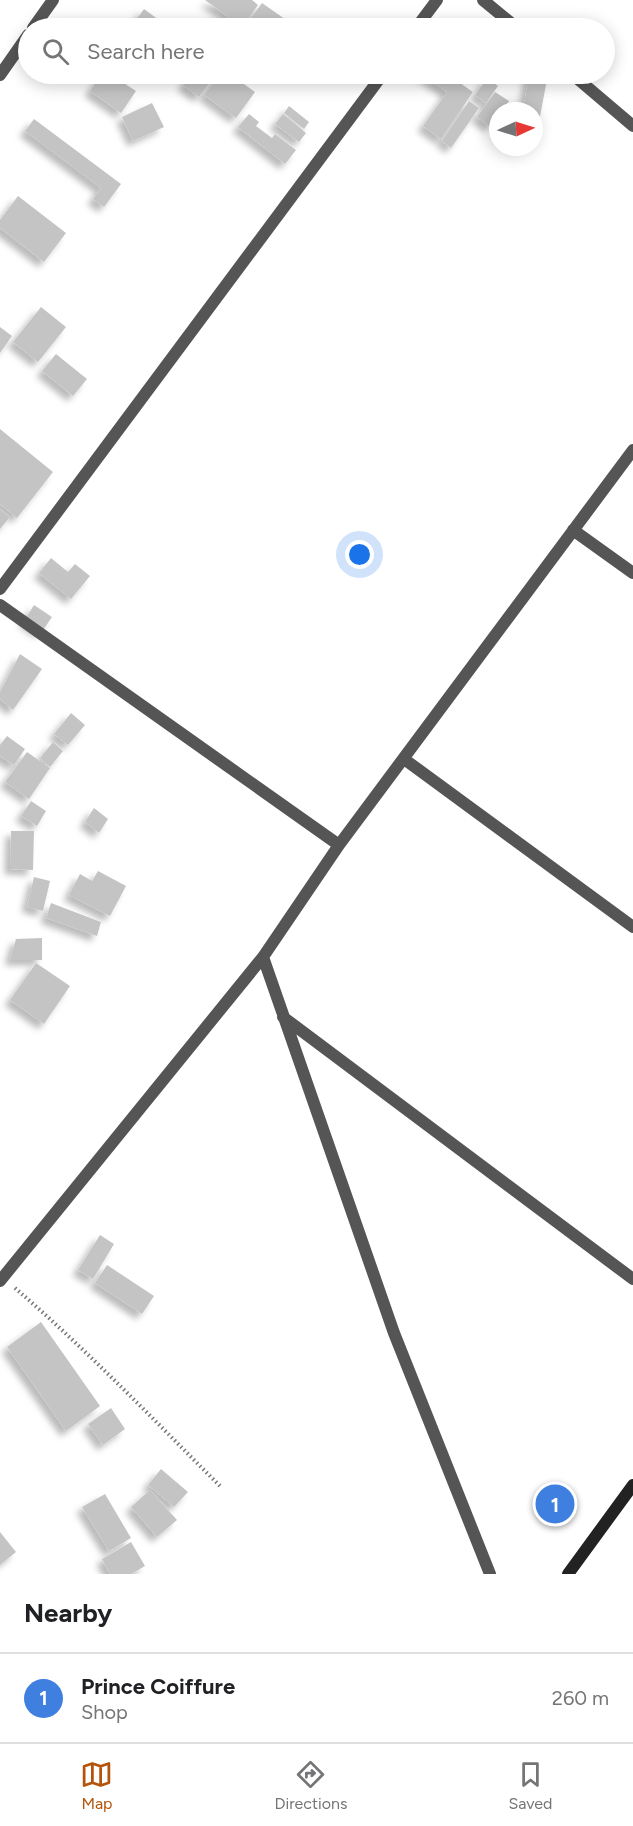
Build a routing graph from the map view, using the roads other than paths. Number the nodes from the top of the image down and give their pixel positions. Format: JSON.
{"nodes":[{"id":1,"x":54,"y":0,"type":"edge"},
{"id":2,"x":437,"y":0,"type":"edge"},
{"id":3,"x":483,"y":0,"type":"edge"},
{"id":4,"x":40,"y":18,"type":"edge"},
{"id":5,"x":424,"y":18,"type":"edge"},
{"id":6,"x":505,"y":18,"type":"edge"},
{"id":7,"x":18,"y":49,"type":"edge"},
{"id":8,"x":0,"y":75,"type":"edge"},
{"id":9,"x":376,"y":84,"type":"edge"},
{"id":10,"x":584,"y":84,"type":"edge"},
{"id":11,"x":633,"y":126,"type":"edge"},
{"id":12,"x":633,"y":450,"type":"edge"},
{"id":13,"x":573,"y":530,"type":"junction"},
{"id":14,"x":633,"y":573,"type":"edge"},
{"id":15,"x":0,"y":589,"type":"edge"},
{"id":16,"x":0,"y":605,"type":"edge"},
{"id":17,"x":404,"y":759,"type":"junction"},
{"id":18,"x":339,"y":845,"type":"junction"},
{"id":19,"x":633,"y":927,"type":"edge"},
{"id":20,"x":263,"y":957,"type":"junction"},
{"id":21,"x":283,"y":1017,"type":"junction"},
{"id":22,"x":2,"y":1279,"type":"edge"},
{"id":23,"x":633,"y":1279,"type":"edge"},
{"id":24,"x":633,"y":1485,"type":"edge"},
{"id":25,"x":490,"y":1574,"type":"edge"},
{"id":26,"x":568,"y":1574,"type":"edge"}],
"edges":[{"from":1,"to":4,"type":"street"},
{"from":2,"to":5,"type":"street"},
{"from":3,"to":6,"type":"street"},
{"from":7,"to":8,"type":"street"},
{"from":9,"to":15,"type":"street"},
{"from":10,"to":11,"type":"street"},
{"from":12,"to":13,"type":"street"},
{"from":13,"to":14,"type":"street"},
{"from":13,"to":17,"type":"street"},
{"from":16,"to":18,"type":"street"},
{"from":17,"to":18,"type":"street"},
{"from":17,"to":19,"type":"street"},
{"from":18,"to":20,"type":"street"},
{"from":20,"to":21,"type":"street"},
{"from":20,"to":22,"type":"street"},
{"from":21,"to":23,"type":"street"},
{"from":21,"to":25,"type":"street"},
{"from":24,"to":26,"type":"street"}]}
